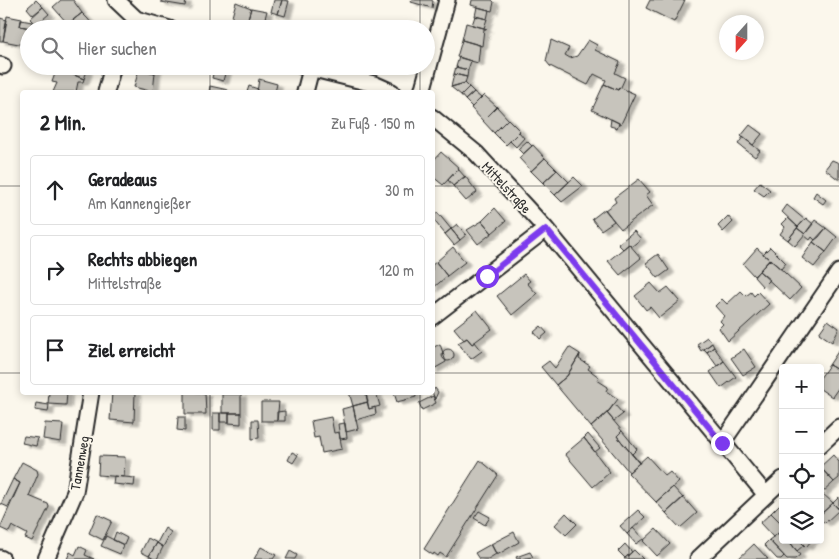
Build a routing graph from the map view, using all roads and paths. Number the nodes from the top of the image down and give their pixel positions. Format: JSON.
{"nodes":[{"id":1,"x":116,"y":0,"type":"edge"},
{"id":2,"x":447,"y":0,"type":"edge"},
{"id":3,"x":130,"y":20,"type":"edge"},
{"id":4,"x":435,"y":44,"type":"edge"},
{"id":5,"x":111,"y":75,"type":"edge"},
{"id":6,"x":306,"y":75,"type":"edge"},
{"id":7,"x":336,"y":75,"type":"edge"},
{"id":8,"x":427,"y":75,"type":"edge"},
{"id":9,"x":107,"y":90,"type":"edge"},
{"id":10,"x":305,"y":90,"type":"edge"},
{"id":11,"x":388,"y":90,"type":"edge"},
{"id":12,"x":423,"y":90,"type":"edge"},
{"id":13,"x":435,"y":119,"type":"edge"},
{"id":14,"x":546,"y":229,"type":"junction"},
{"id":15,"x":839,"y":272,"type":"edge"},
{"id":16,"x":435,"y":315,"type":"edge"},
{"id":17,"x":91,"y":395,"type":"edge"},
{"id":18,"x":839,"y":427,"type":"edge"},
{"id":19,"x":824,"y":441,"type":"edge"},
{"id":20,"x":722,"y":443,"type":"junction"},
{"id":21,"x":779,"y":483,"type":"edge"},
{"id":22,"x":766,"y":495,"type":"junction"},
{"id":23,"x":46,"y":559,"type":"edge"},
{"id":24,"x":698,"y":559,"type":"edge"}],
"edges":[{"from":1,"to":3,"type":"street"},
{"from":2,"to":4,"type":"street"},
{"from":5,"to":9,"type":"street"},
{"from":6,"to":10,"type":"street"},
{"from":7,"to":11,"type":"street"},
{"from":8,"to":12,"type":"street"},
{"from":13,"to":14,"type":"street","name":"Mittelstraße"},
{"from":14,"to":16,"type":"street"},
{"from":14,"to":20,"type":"street","name":"Mittelstraße"},
{"from":15,"to":20,"type":"street"},
{"from":17,"to":23,"type":"street","name":"Tannenweg"},
{"from":18,"to":19,"type":"street"},
{"from":20,"to":22,"type":"street","name":"Mittelstraße"},
{"from":21,"to":22,"type":"street"},
{"from":22,"to":24,"type":"street"}]}
